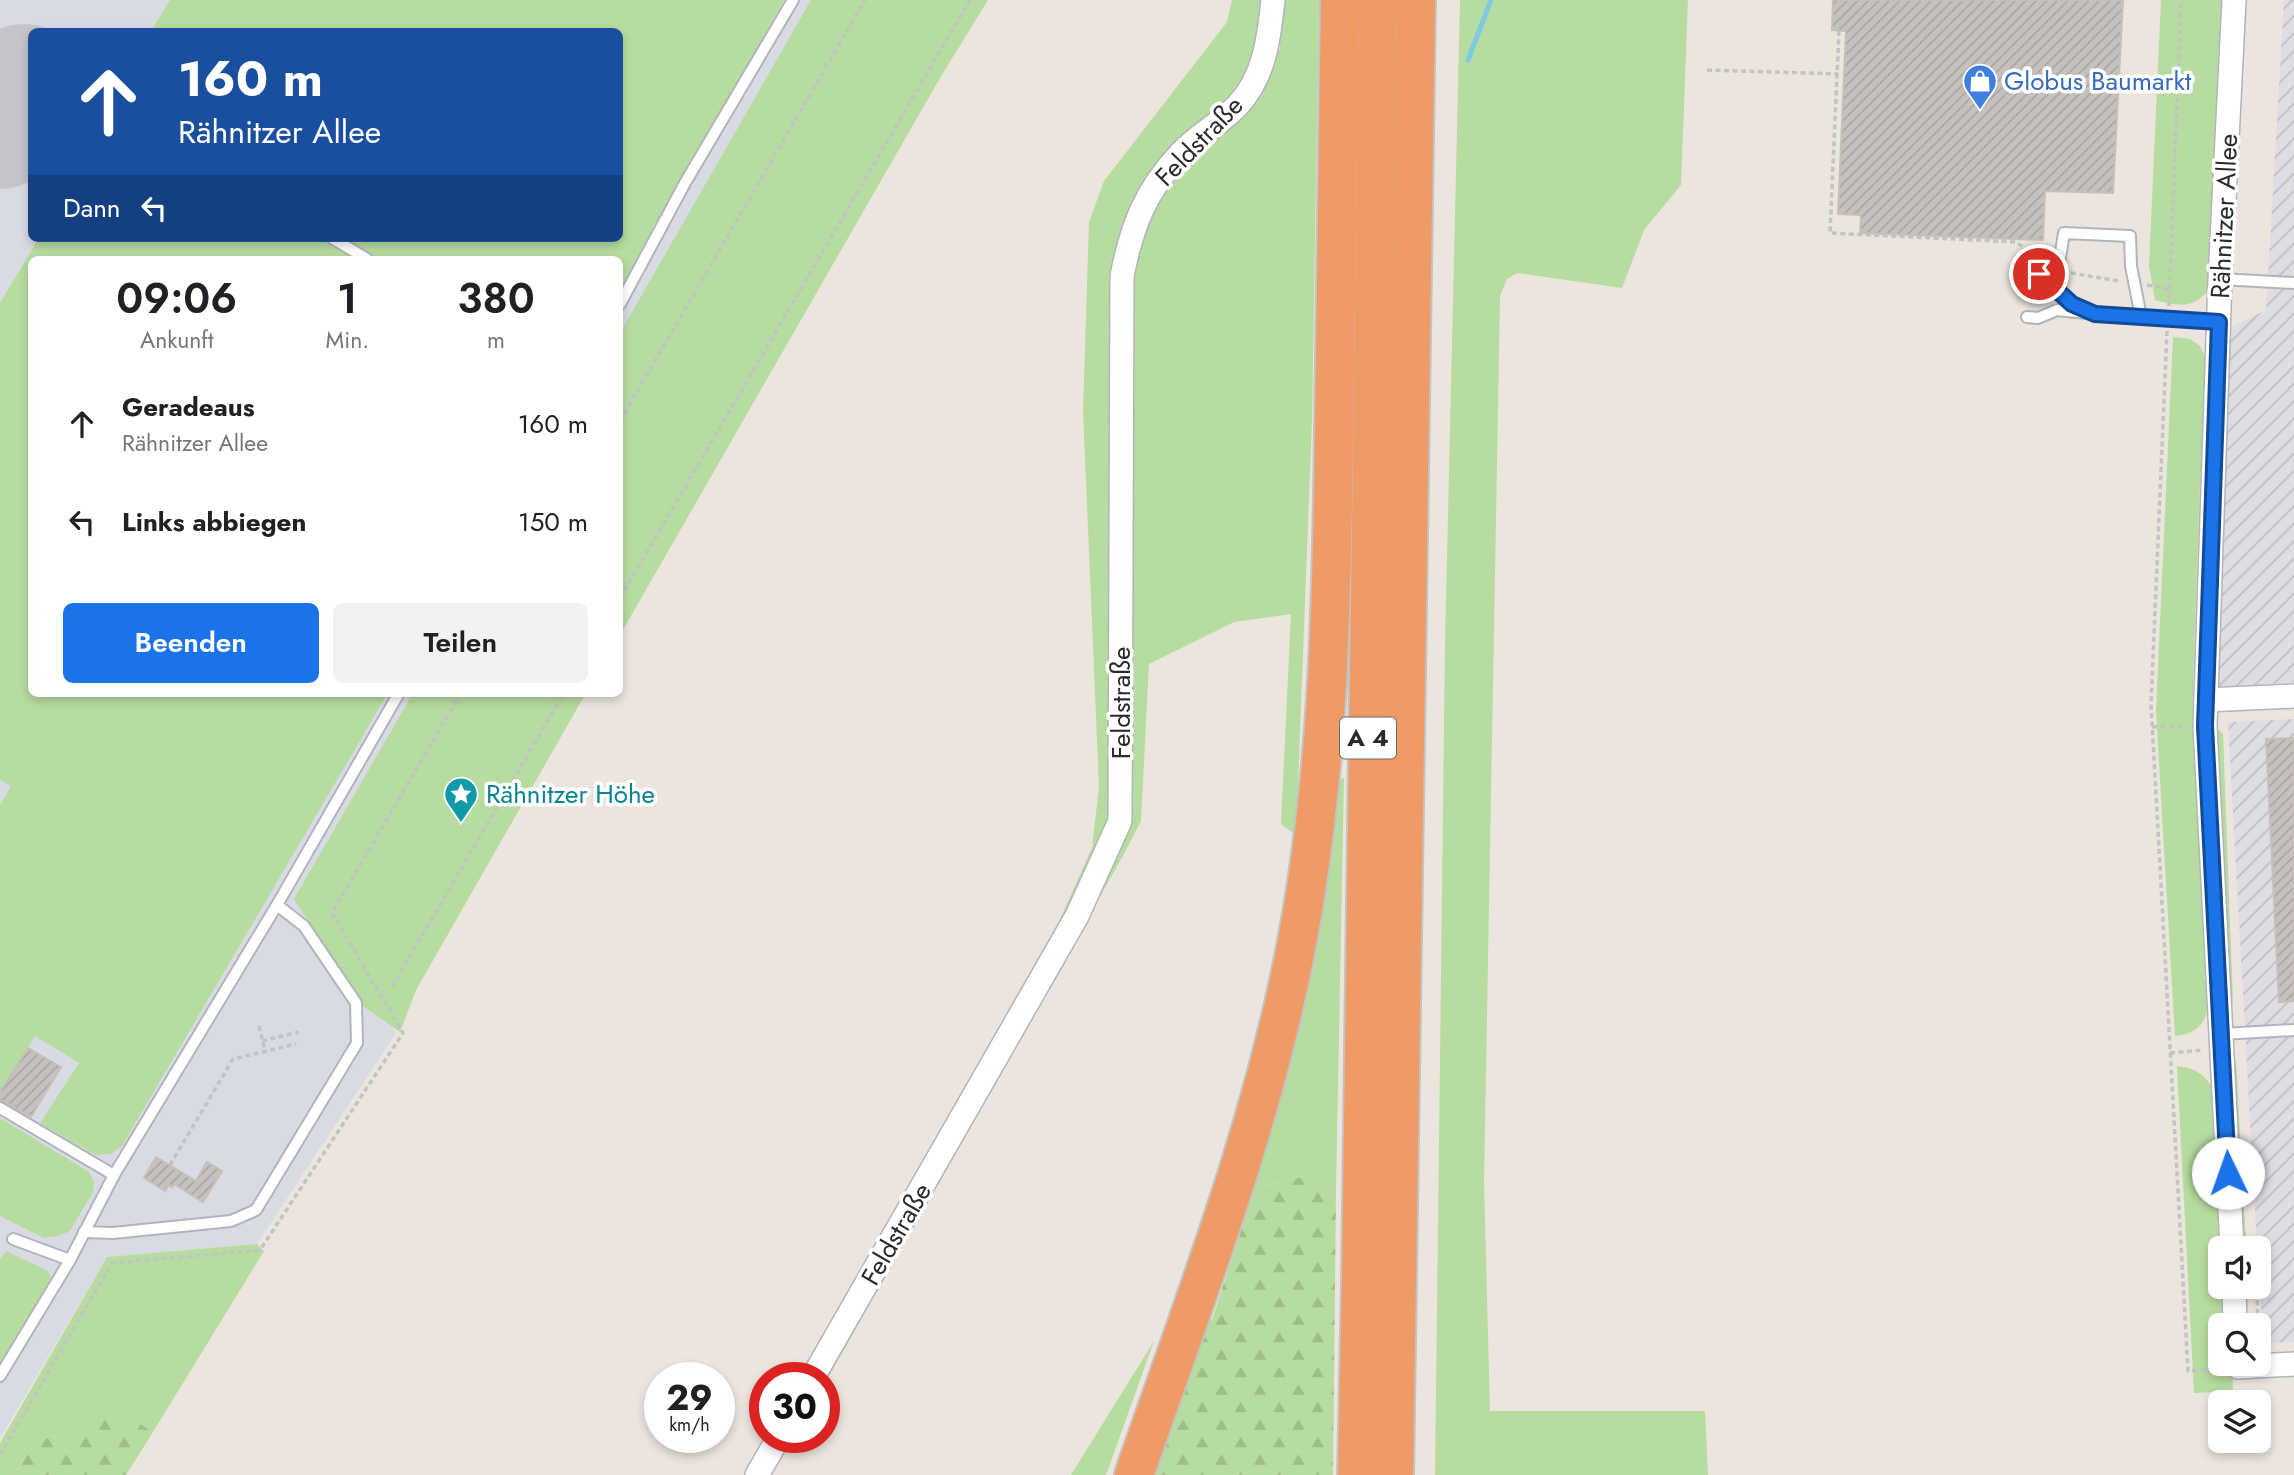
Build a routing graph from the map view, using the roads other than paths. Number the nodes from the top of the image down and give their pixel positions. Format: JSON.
{"nodes":[{"id":1,"x":793,"y":0,"type":"edge"},
{"id":2,"x":1273,"y":0,"type":"edge"},
{"id":3,"x":1340,"y":0,"type":"edge"},
{"id":4,"x":1378,"y":0,"type":"edge"},
{"id":5,"x":1416,"y":0,"type":"edge"},
{"id":6,"x":2234,"y":0,"type":"edge"},
{"id":7,"x":339,"y":242,"type":"edge"},
{"id":8,"x":362,"y":256,"type":"edge"},
{"id":9,"x":2039,"y":274,"type":"dead end"},
{"id":10,"x":2220,"y":279,"type":"junction"},
{"id":11,"x":2294,"y":283,"type":"edge"},
{"id":12,"x":2055,"y":288,"type":"junction"},
{"id":13,"x":623,"y":298,"type":"edge"},
{"id":14,"x":2095,"y":314,"type":"junction"},
{"id":15,"x":2033,"y":317,"type":"dead end"},
{"id":16,"x":2141,"y":317,"type":"junction"},
{"id":17,"x":2219,"y":322,"type":"junction"},
{"id":18,"x":2294,"y":696,"type":"edge"},
{"id":19,"x":397,"y":697,"type":"edge"},
{"id":20,"x":2216,"y":700,"type":"junction"},
{"id":21,"x":277,"y":905,"type":"junction"},
{"id":22,"x":2294,"y":1030,"type":"edge"},
{"id":23,"x":2221,"y":1041,"type":"junction"},
{"id":24,"x":0,"y":1108,"type":"edge"},
{"id":25,"x":114,"y":1175,"type":"junction"},
{"id":26,"x":83,"y":1232,"type":"junction"},
{"id":27,"x":2231,"y":1236,"type":"edge"},
{"id":28,"x":13,"y":1240,"type":"dead end"},
{"id":29,"x":70,"y":1259,"type":"junction"},
{"id":30,"x":822,"y":1362,"type":"edge"},
{"id":31,"x":2271,"y":1364,"type":"edge"},
{"id":32,"x":2294,"y":1364,"type":"edge"},
{"id":33,"x":0,"y":1376,"type":"edge"},
{"id":34,"x":770,"y":1453,"type":"edge"},
{"id":35,"x":757,"y":1475,"type":"edge"},
{"id":36,"x":1134,"y":1475,"type":"edge"},
{"id":37,"x":1357,"y":1475,"type":"edge"},
{"id":38,"x":1394,"y":1475,"type":"edge"}],
"edges":[{"from":1,"to":13,"type":"lane"},
{"from":2,"to":30,"type":"street","name":"Feldstraße"},
{"from":3,"to":36,"type":"highway"},
{"from":4,"to":37,"type":"highway","number":"A 4"},
{"from":5,"to":38,"type":"highway","number":"A 4"},
{"from":6,"to":10,"type":"street","name":"Rähnitzer Allee"},
{"from":7,"to":8,"type":"lane"},
{"from":9,"to":12,"type":"lane"},
{"from":10,"to":11,"type":"lane"},
{"from":10,"to":17,"type":"street","name":"Rähnitzer Allee"},
{"from":12,"to":14,"type":"lane"},
{"from":12,"to":16,"type":"lane"},
{"from":14,"to":15,"type":"lane"},
{"from":14,"to":16,"type":"lane"},
{"from":16,"to":17,"type":"lane"},
{"from":17,"to":20,"type":"street","name":"Rähnitzer Allee"},
{"from":18,"to":20,"type":"street"},
{"from":19,"to":21,"type":"lane"},
{"from":20,"to":23,"type":"street","name":"Rähnitzer Allee"},
{"from":21,"to":25,"type":"lane"},
{"from":21,"to":26,"type":"lane"},
{"from":22,"to":23,"type":"lane"},
{"from":23,"to":27,"type":"street","name":"Rähnitzer Allee"},
{"from":24,"to":25,"type":"lane"},
{"from":25,"to":26,"type":"lane"},
{"from":26,"to":29,"type":"lane"},
{"from":28,"to":29,"type":"lane"},
{"from":29,"to":33,"type":"lane"},
{"from":31,"to":32,"type":"street"},
{"from":34,"to":35,"type":"street"}]}
